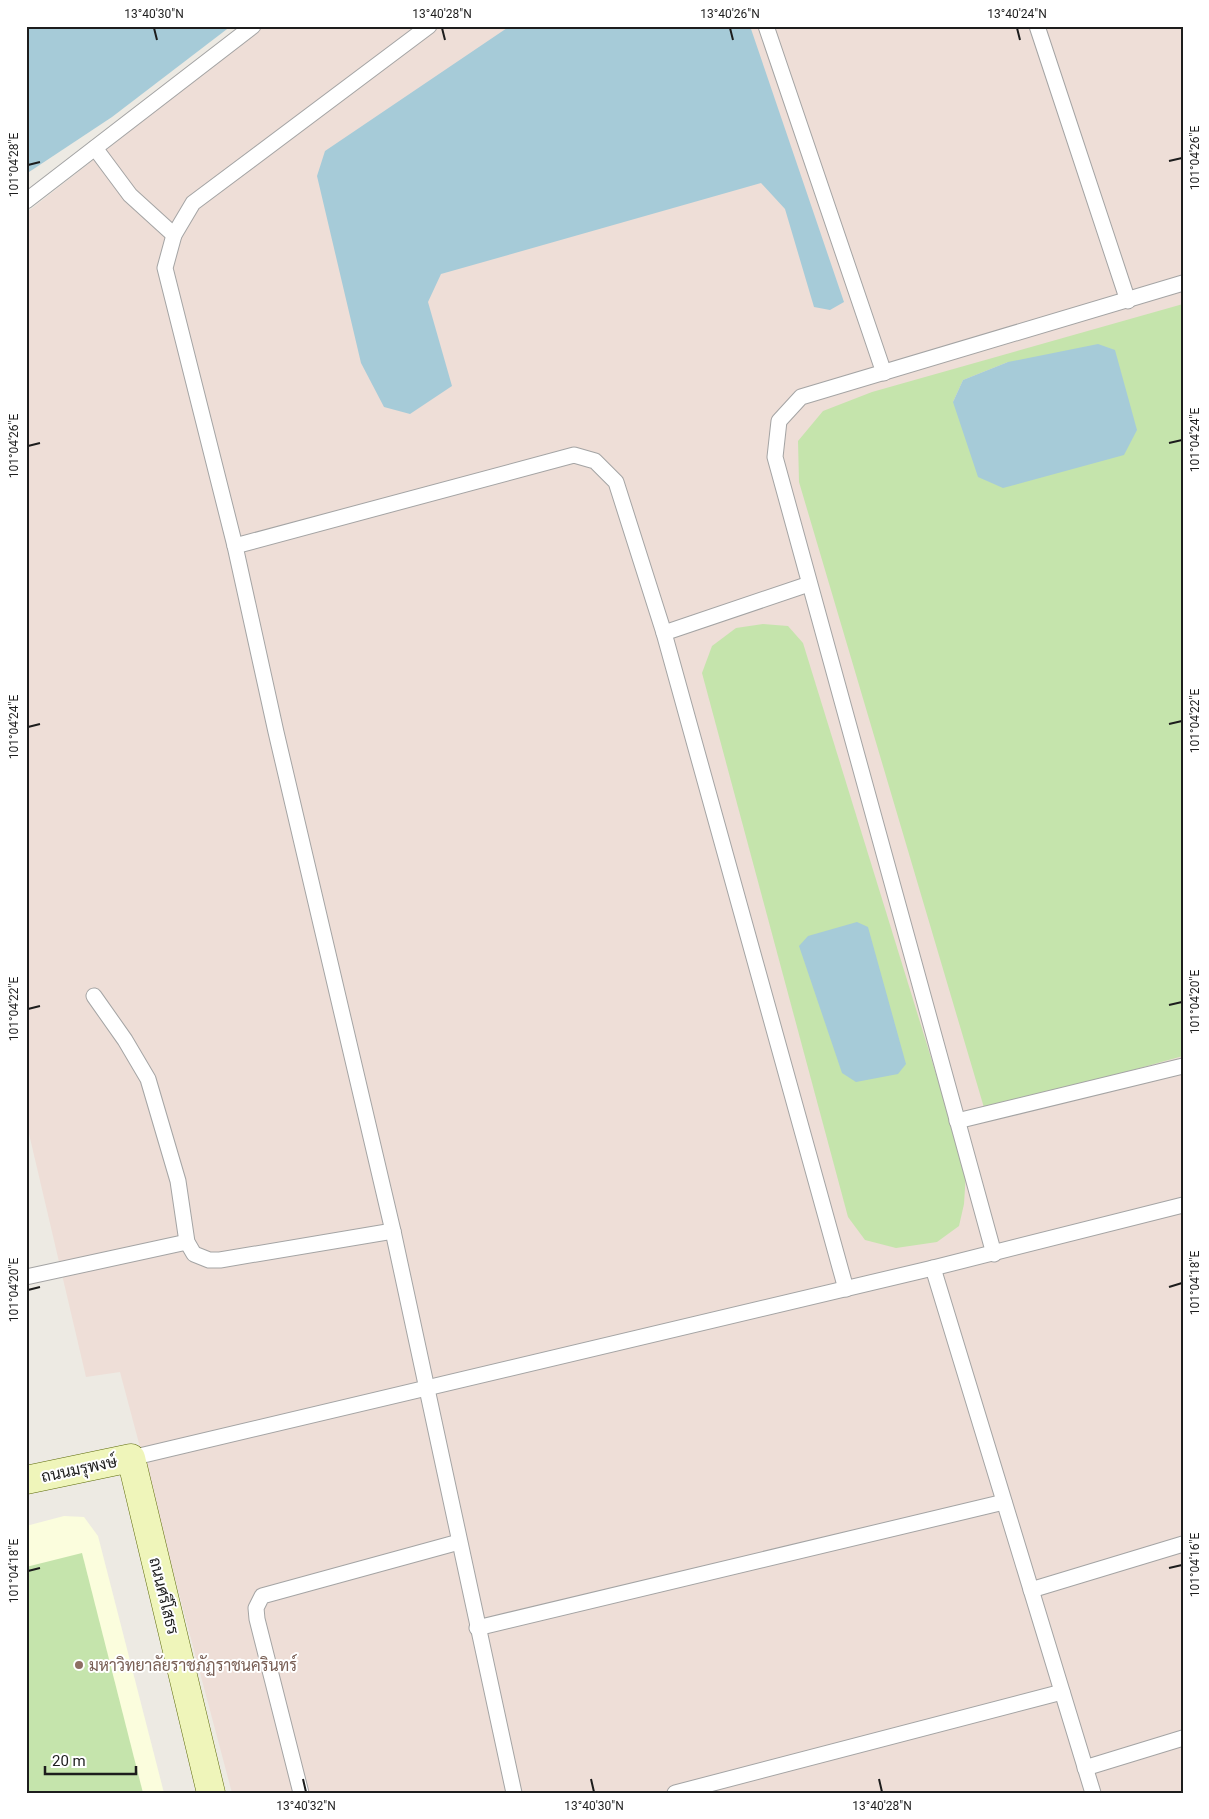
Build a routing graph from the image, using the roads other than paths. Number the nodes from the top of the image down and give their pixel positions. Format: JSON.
{"nodes":[{"id":1,"x":253,"y":26,"type":"edge"},
{"id":2,"x":428,"y":26,"type":"edge"},
{"id":3,"x":766,"y":26,"type":"edge"},
{"id":4,"x":1037,"y":26,"type":"edge"},
{"id":5,"x":95,"y":148,"type":"junction"},
{"id":6,"x":26,"y":201,"type":"edge"},
{"id":7,"x":174,"y":235,"type":"junction"},
{"id":8,"x":1183,"y":283,"type":"edge"},
{"id":9,"x":1128,"y":301,"type":"junction"},
{"id":10,"x":884,"y":373,"type":"junction"},
{"id":11,"x":235,"y":546,"type":"junction"},
{"id":12,"x":809,"y":584,"type":"junction"},
{"id":13,"x":664,"y":633,"type":"junction"},
{"id":14,"x":94,"y":996,"type":"dead end"},
{"id":15,"x":1183,"y":1066,"type":"edge"},
{"id":16,"x":957,"y":1121,"type":"junction"},
{"id":17,"x":1183,"y":1205,"type":"edge"},
{"id":18,"x":393,"y":1231,"type":"junction"},
{"id":19,"x":187,"y":1242,"type":"junction"},
{"id":20,"x":994,"y":1254,"type":"junction"},
{"id":21,"x":933,"y":1268,"type":"junction"},
{"id":22,"x":26,"y":1277,"type":"edge"},
{"id":23,"x":846,"y":1289,"type":"junction"},
{"id":24,"x":426,"y":1388,"type":"junction"},
{"id":25,"x":131,"y":1458,"type":"junction"},
{"id":26,"x":26,"y":1480,"type":"edge"},
{"id":27,"x":1004,"y":1502,"type":"junction"},
{"id":28,"x":459,"y":1542,"type":"junction"},
{"id":29,"x":1183,"y":1544,"type":"edge"},
{"id":30,"x":1031,"y":1590,"type":"junction"},
{"id":31,"x":477,"y":1628,"type":"junction"},
{"id":32,"x":1062,"y":1692,"type":"junction"},
{"id":33,"x":1183,"y":1738,"type":"edge"},
{"id":34,"x":1085,"y":1768,"type":"junction"},
{"id":35,"x":211,"y":1793,"type":"edge"},
{"id":36,"x":301,"y":1793,"type":"edge"},
{"id":37,"x":514,"y":1793,"type":"edge"},
{"id":38,"x":675,"y":1793,"type":"edge"},
{"id":39,"x":1093,"y":1793,"type":"edge"}],
"edges":[{"from":1,"to":5,"type":"lane"},
{"from":2,"to":7,"type":"lane"},
{"from":3,"to":10,"type":"lane"},
{"from":4,"to":9,"type":"lane"},
{"from":5,"to":6,"type":"lane"},
{"from":5,"to":7,"type":"lane"},
{"from":7,"to":11,"type":"lane"},
{"from":8,"to":9,"type":"lane"},
{"from":9,"to":10,"type":"lane"},
{"from":10,"to":12,"type":"lane"},
{"from":11,"to":13,"type":"lane"},
{"from":11,"to":18,"type":"lane"},
{"from":12,"to":13,"type":"lane"},
{"from":12,"to":16,"type":"lane"},
{"from":13,"to":23,"type":"lane"},
{"from":14,"to":19,"type":"lane"},
{"from":15,"to":16,"type":"lane"},
{"from":16,"to":20,"type":"lane"},
{"from":17,"to":20,"type":"lane"},
{"from":18,"to":19,"type":"lane"},
{"from":18,"to":24,"type":"lane"},
{"from":19,"to":22,"type":"lane"},
{"from":20,"to":21,"type":"lane"},
{"from":21,"to":23,"type":"lane"},
{"from":21,"to":27,"type":"lane"},
{"from":23,"to":24,"type":"lane"},
{"from":24,"to":25,"type":"lane"},
{"from":24,"to":28,"type":"lane"},
{"from":25,"to":26,"type":"main road","name":"ถนนมรุพงษ์"},
{"from":25,"to":35,"type":"main road","name":"ถนนศรีโสธร"},
{"from":27,"to":30,"type":"lane"},
{"from":27,"to":31,"type":"lane"},
{"from":28,"to":31,"type":"lane"},
{"from":28,"to":36,"type":"lane"},
{"from":29,"to":30,"type":"lane"},
{"from":30,"to":32,"type":"lane"},
{"from":31,"to":37,"type":"lane"},
{"from":32,"to":34,"type":"lane"},
{"from":32,"to":38,"type":"lane"},
{"from":33,"to":34,"type":"lane"},
{"from":34,"to":39,"type":"lane"}]}
